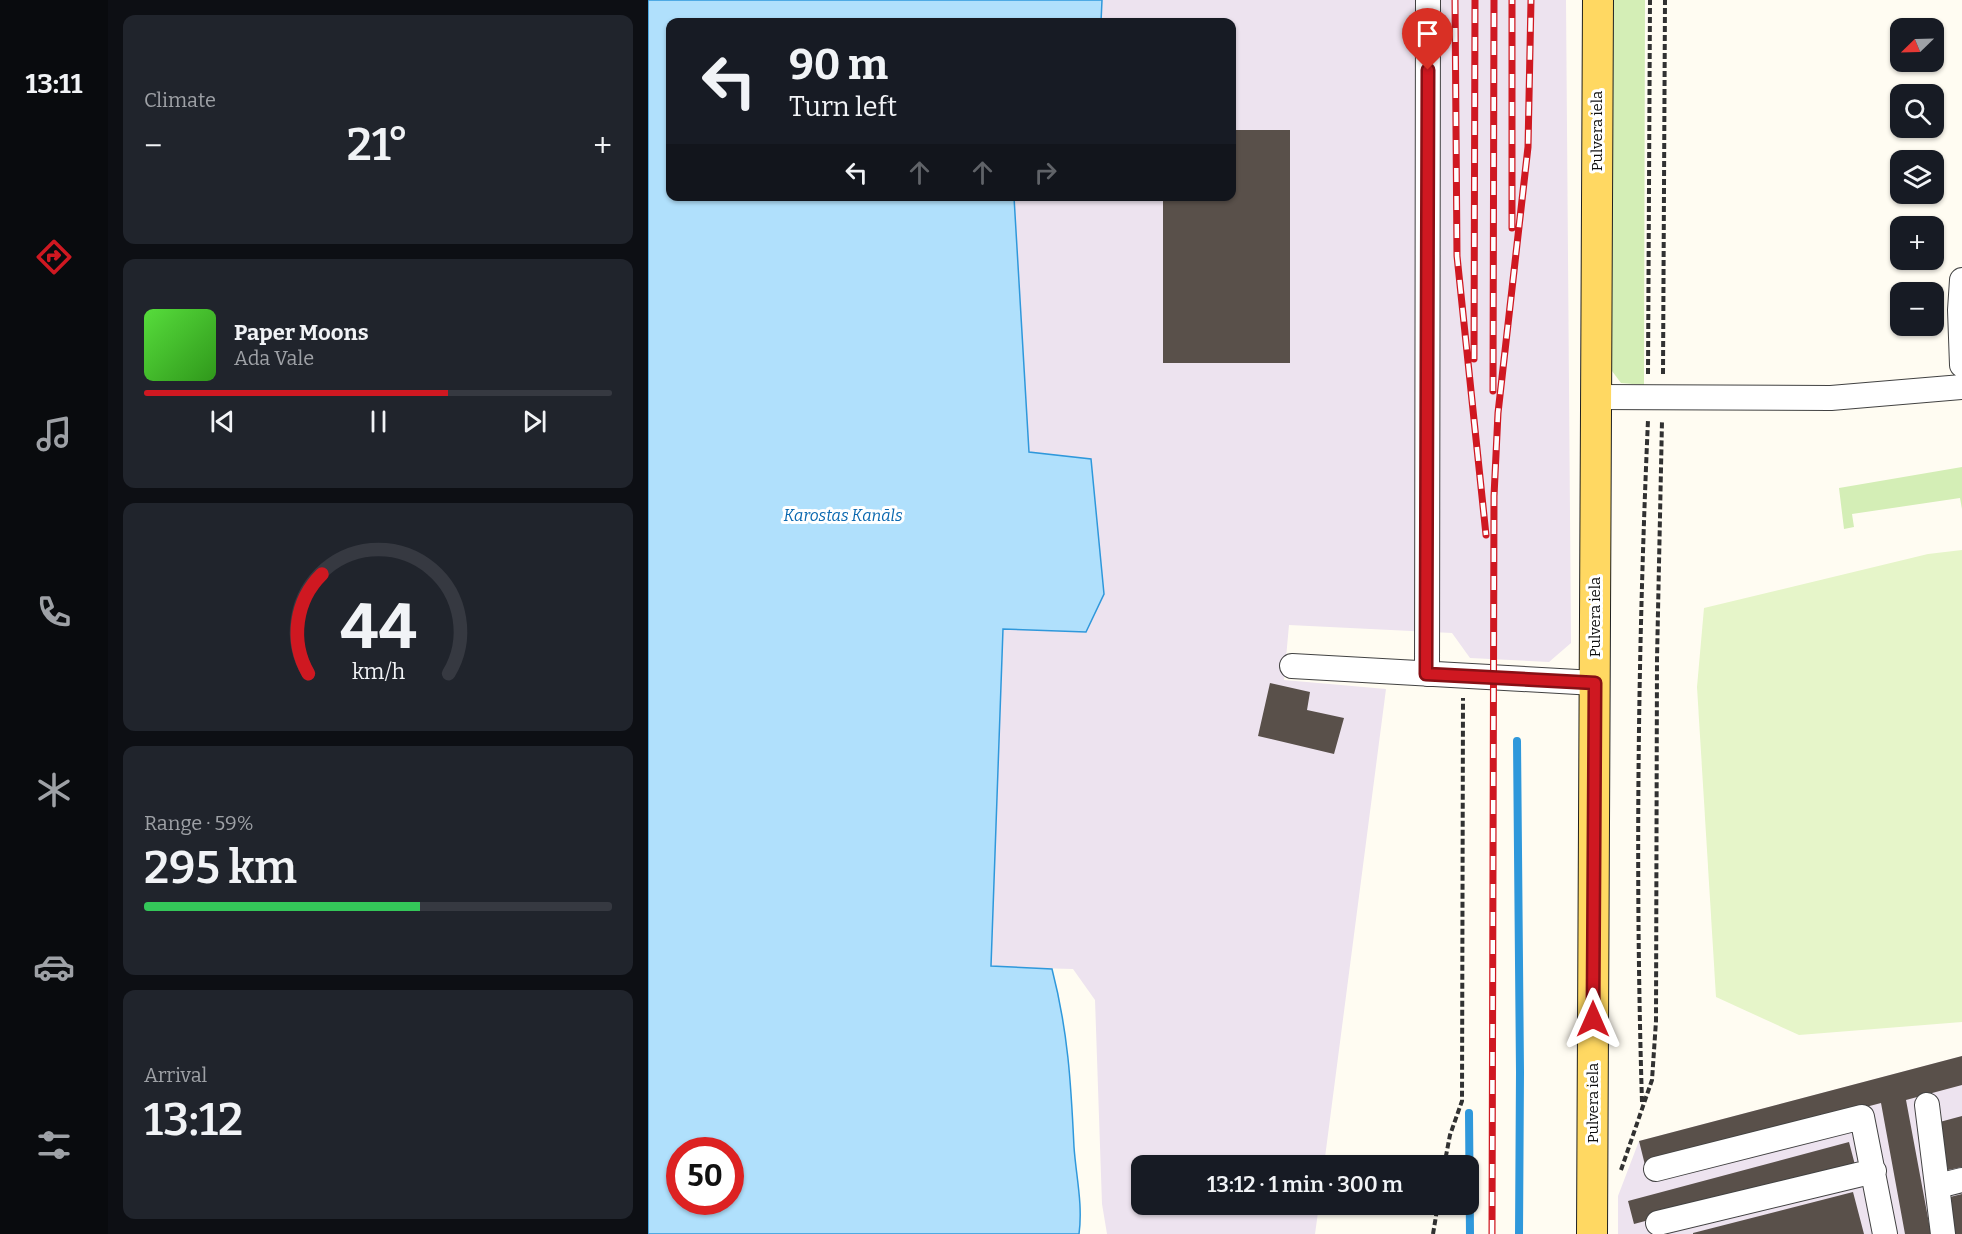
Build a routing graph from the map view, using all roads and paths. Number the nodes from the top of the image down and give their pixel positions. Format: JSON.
{"nodes":[{"id":1,"x":1428,"y":0,"type":"edge"},
{"id":2,"x":1598,"y":0,"type":"edge"},
{"id":3,"x":1650,"y":0,"type":"edge"},
{"id":4,"x":1665,"y":0,"type":"edge"},
{"id":5,"x":1962,"y":280,"type":"edge"},
{"id":6,"x":1962,"y":365,"type":"edge"},
{"id":7,"x":1962,"y":387,"type":"edge"},
{"id":8,"x":1596,"y":397,"type":"junction"},
{"id":9,"x":1656,"y":397,"type":"junction"},
{"id":10,"x":1292,"y":666,"type":"dead end"},
{"id":11,"x":1426,"y":674,"type":"junction"},
{"id":12,"x":1463,"y":676,"type":"junction"},
{"id":13,"x":1595,"y":683,"type":"junction"},
{"id":14,"x":1927,"y":1105,"type":"dead end"},
{"id":15,"x":1642,"y":1106,"type":"junction"},
{"id":16,"x":1446,"y":1155,"type":"edge"},
{"id":17,"x":1656,"y":1169,"type":"dead end"},
{"id":18,"x":1874,"y":1171,"type":"junction"},
{"id":19,"x":1619,"y":1177,"type":"dead end"},
{"id":20,"x":1962,"y":1180,"type":"edge"},
{"id":21,"x":1938,"y":1186,"type":"junction"},
{"id":22,"x":1436,"y":1215,"type":"edge"},
{"id":23,"x":1658,"y":1223,"type":"dead end"},
{"id":24,"x":1433,"y":1234,"type":"edge"},
{"id":25,"x":1592,"y":1234,"type":"edge"},
{"id":26,"x":1885,"y":1234,"type":"edge"},
{"id":27,"x":1942,"y":1234,"type":"edge"}],
"edges":[{"from":1,"to":11,"type":"lane"},
{"from":2,"to":8,"type":"main road","name":"Pulvera iela"},
{"from":3,"to":9,"type":"path"},
{"from":4,"to":9,"type":"path"},
{"from":5,"to":6,"type":"lane"},
{"from":7,"to":9,"type":"lane"},
{"from":8,"to":9,"type":"lane"},
{"from":8,"to":13,"type":"main road","name":"Pulvera iela"},
{"from":9,"to":15,"type":"path"},
{"from":9,"to":15,"type":"path"},
{"from":10,"to":11,"type":"lane"},
{"from":11,"to":12,"type":"lane"},
{"from":12,"to":13,"type":"lane"},
{"from":12,"to":16,"type":"path"},
{"from":13,"to":25,"type":"main road","name":"Pulvera iela"},
{"from":14,"to":21,"type":"lane"},
{"from":15,"to":19,"type":"path"},
{"from":17,"to":18,"type":"lane"},
{"from":18,"to":23,"type":"lane"},
{"from":18,"to":26,"type":"lane"},
{"from":20,"to":21,"type":"lane"},
{"from":21,"to":27,"type":"lane"},
{"from":22,"to":24,"type":"path"}]}
